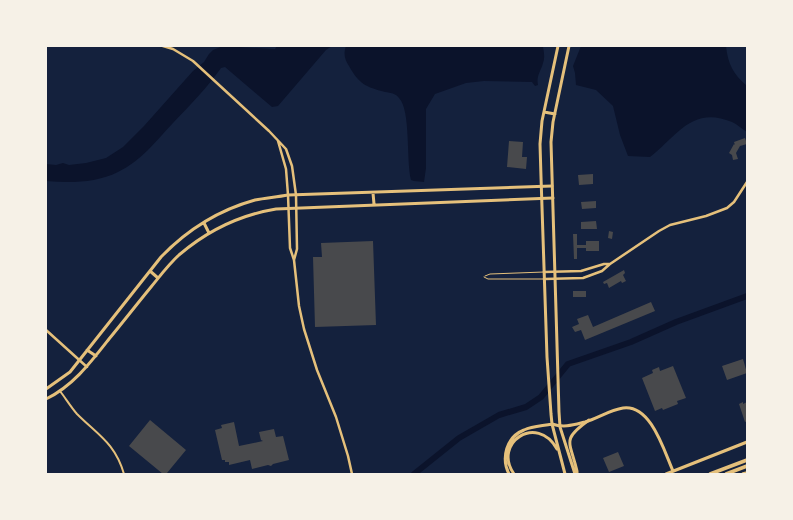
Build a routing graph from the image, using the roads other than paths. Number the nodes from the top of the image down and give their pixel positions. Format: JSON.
{"nodes":[{"id":1,"x":163,"y":46,"type":"edge"},
{"id":2,"x":558,"y":46,"type":"edge"},
{"id":3,"x":569,"y":46,"type":"edge"},
{"id":4,"x":544,"y":112,"type":"junction"},
{"id":5,"x":555,"y":114,"type":"junction"},
{"id":6,"x":278,"y":141,"type":"junction"},
{"id":7,"x":747,"y":182,"type":"edge"},
{"id":8,"x":541,"y":186,"type":"junction"},
{"id":9,"x":552,"y":186,"type":"junction"},
{"id":10,"x":373,"y":192,"type":"junction"},
{"id":11,"x":288,"y":195,"type":"junction"},
{"id":12,"x":296,"y":195,"type":"junction"},
{"id":13,"x":553,"y":198,"type":"junction"},
{"id":14,"x":541,"y":199,"type":"junction"},
{"id":15,"x":374,"y":204,"type":"junction"},
{"id":16,"x":296,"y":207,"type":"junction"},
{"id":17,"x":288,"y":208,"type":"junction"},
{"id":18,"x":204,"y":223,"type":"junction"},
{"id":19,"x":209,"y":233,"type":"junction"},
{"id":20,"x":294,"y":260,"type":"junction"},
{"id":21,"x":610,"y":264,"type":"junction"},
{"id":22,"x":150,"y":271,"type":"junction"},
{"id":23,"x":544,"y":272,"type":"junction"},
{"id":24,"x":555,"y":272,"type":"junction"},
{"id":25,"x":158,"y":278,"type":"junction"},
{"id":26,"x":544,"y":278,"type":"junction"},
{"id":27,"x":556,"y":278,"type":"junction"},
{"id":28,"x":46,"y":330,"type":"edge"},
{"id":29,"x":87,"y":350,"type":"junction"},
{"id":30,"x":96,"y":356,"type":"junction"},
{"id":31,"x":79,"y":360,"type":"junction"},
{"id":32,"x":87,"y":367,"type":"junction"},
{"id":33,"x":46,"y":389,"type":"edge"},
{"id":34,"x":60,"y":391,"type":"junction"},
{"id":35,"x":46,"y":399,"type":"edge"},
{"id":36,"x":590,"y":420,"type":"junction"},
{"id":37,"x":552,"y":424,"type":"junction"},
{"id":38,"x":560,"y":427,"type":"junction"},
{"id":39,"x":747,"y":442,"type":"edge"},
{"id":40,"x":559,"y":454,"type":"junction"},
{"id":41,"x":747,"y":460,"type":"edge"},
{"id":42,"x":747,"y":466,"type":"edge"},
{"id":43,"x":673,"y":471,"type":"junction"},
{"id":44,"x":747,"y":473,"type":"edge"},
{"id":45,"x":124,"y":474,"type":"edge"},
{"id":46,"x":352,"y":474,"type":"edge"},
{"id":47,"x":509,"y":474,"type":"edge"},
{"id":48,"x":514,"y":474,"type":"edge"},
{"id":49,"x":565,"y":474,"type":"edge"},
{"id":50,"x":576,"y":474,"type":"edge"},
{"id":51,"x":666,"y":474,"type":"edge"},
{"id":52,"x":710,"y":474,"type":"edge"},
{"id":53,"x":726,"y":474,"type":"edge"},
{"id":54,"x":743,"y":474,"type":"edge"}],
"edges":[{"from":1,"to":6,"type":"street"},
{"from":2,"to":4,"type":"main road"},
{"from":3,"to":5,"type":"main road"},
{"from":4,"to":5,"type":"main road"},
{"from":4,"to":8,"type":"main road"},
{"from":5,"to":9,"type":"main road"},
{"from":6,"to":11,"type":"street"},
{"from":6,"to":12,"type":"street"},
{"from":7,"to":21,"type":"street"},
{"from":8,"to":9,"type":"main road"},
{"from":8,"to":10,"type":"main road"},
{"from":8,"to":14,"type":"main road"},
{"from":9,"to":13,"type":"main road"},
{"from":10,"to":12,"type":"main road"},
{"from":10,"to":15,"type":"main road"},
{"from":11,"to":12,"type":"main road"},
{"from":11,"to":17,"type":"street"},
{"from":11,"to":18,"type":"main road"},
{"from":12,"to":16,"type":"street"},
{"from":13,"to":14,"type":"main road"},
{"from":13,"to":24,"type":"main road"},
{"from":14,"to":15,"type":"main road"},
{"from":14,"to":23,"type":"main road"},
{"from":15,"to":16,"type":"main road"},
{"from":16,"to":17,"type":"main road"},
{"from":16,"to":20,"type":"street"},
{"from":17,"to":19,"type":"main road"},
{"from":17,"to":20,"type":"street"},
{"from":18,"to":19,"type":"main road"},
{"from":18,"to":22,"type":"main road"},
{"from":19,"to":25,"type":"main road"},
{"from":20,"to":46,"type":"street"},
{"from":21,"to":24,"type":"street"},
{"from":21,"to":27,"type":"street"},
{"from":22,"to":25,"type":"main road"},
{"from":22,"to":29,"type":"main road"},
{"from":23,"to":24,"type":"street"},
{"from":23,"to":26,"type":"main road"},
{"from":23,"to":26,"type":"lane"},
{"from":24,"to":27,"type":"main road"},
{"from":25,"to":30,"type":"main road"},
{"from":26,"to":27,"type":"street"},
{"from":26,"to":37,"type":"main road"},
{"from":27,"to":38,"type":"main road"},
{"from":28,"to":31,"type":"street"},
{"from":29,"to":30,"type":"main road"},
{"from":29,"to":31,"type":"main road"},
{"from":30,"to":32,"type":"main road"},
{"from":31,"to":32,"type":"street"},
{"from":31,"to":33,"type":"main road"},
{"from":32,"to":34,"type":"main road"},
{"from":34,"to":35,"type":"main road"},
{"from":34,"to":45,"type":"street"},
{"from":36,"to":38,"type":"main road"},
{"from":36,"to":43,"type":"main road"},
{"from":36,"to":50,"type":"main road"},
{"from":37,"to":38,"type":"main road"},
{"from":37,"to":40,"type":"main road"},
{"from":37,"to":47,"type":"main road"},
{"from":38,"to":50,"type":"main road"},
{"from":39,"to":43,"type":"main road"},
{"from":40,"to":48,"type":"main road"},
{"from":40,"to":49,"type":"main road"},
{"from":41,"to":52,"type":"highway"},
{"from":42,"to":53,"type":"highway"},
{"from":43,"to":51,"type":"main road"},
{"from":44,"to":54,"type":"highway"}]}
